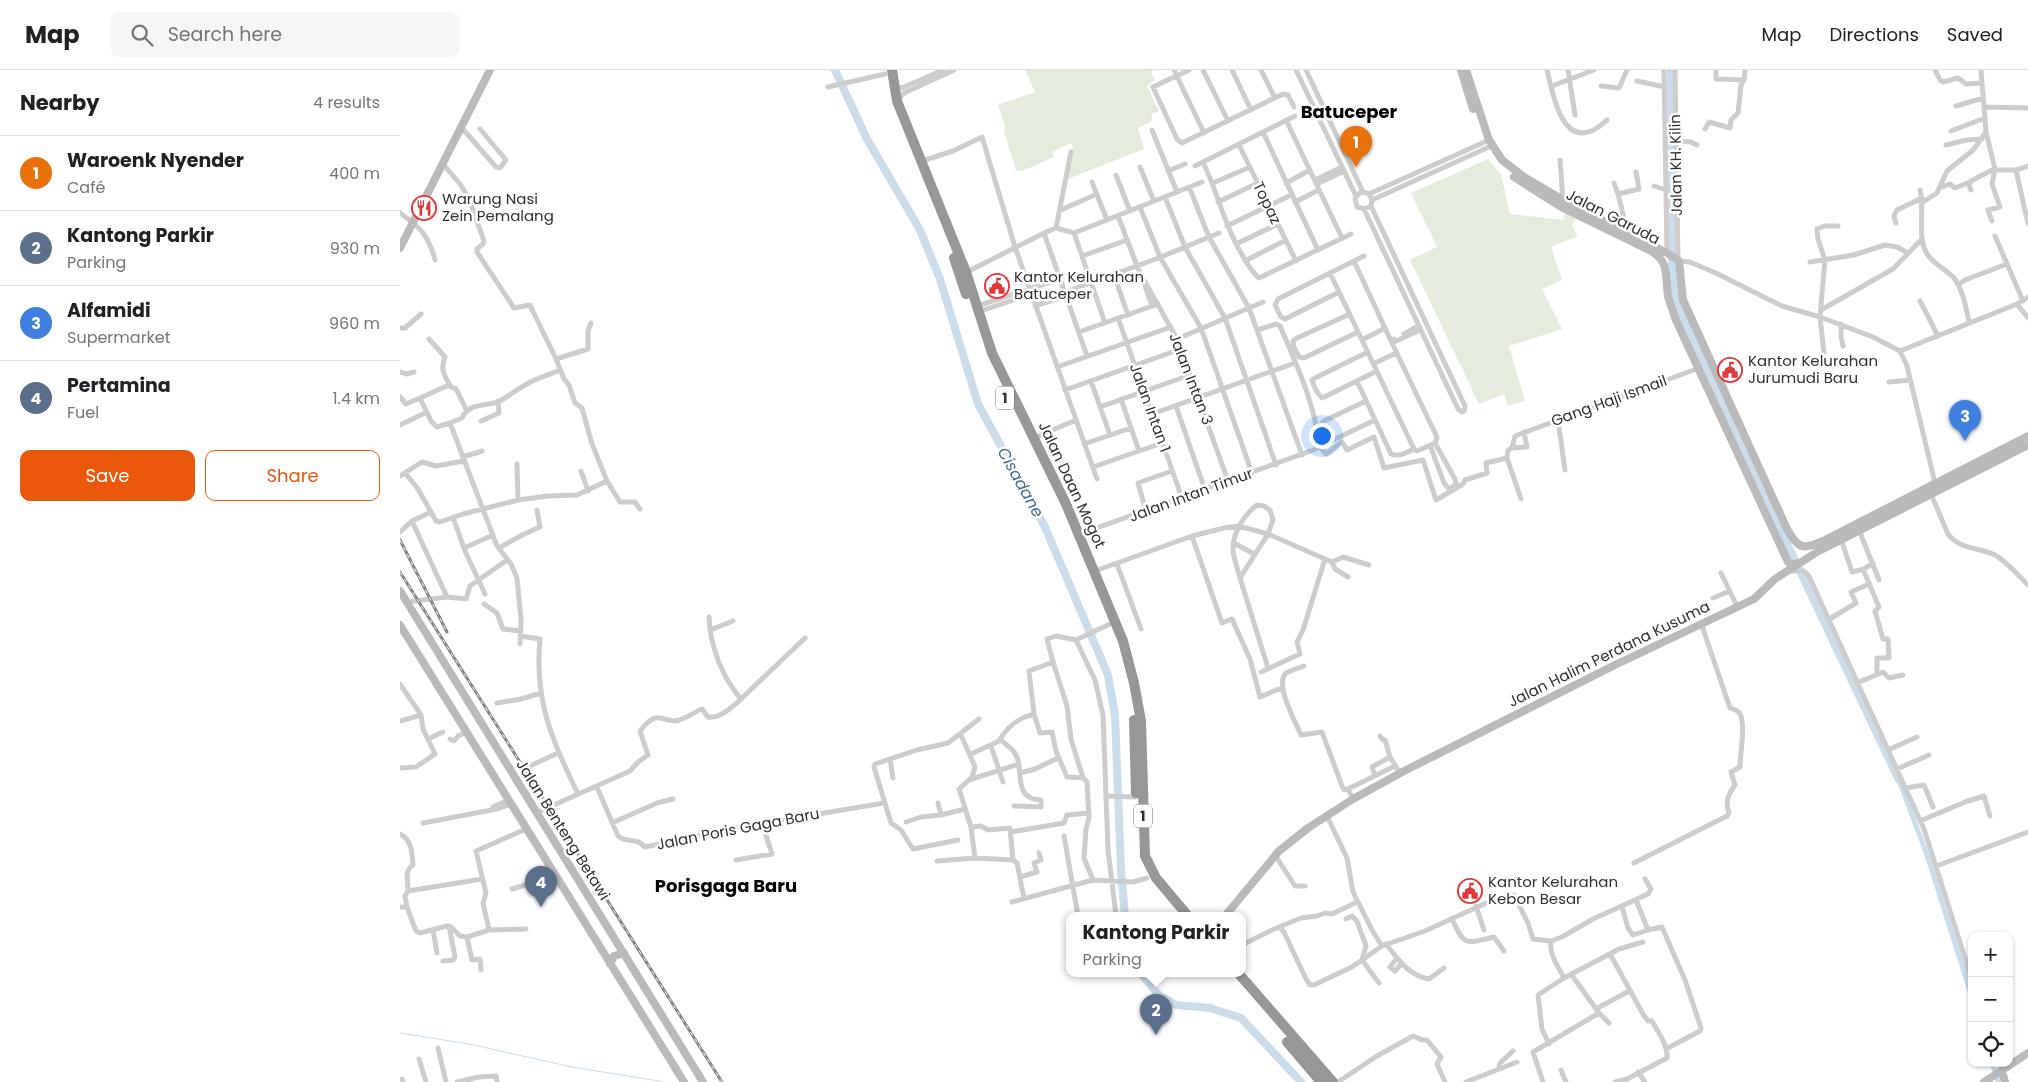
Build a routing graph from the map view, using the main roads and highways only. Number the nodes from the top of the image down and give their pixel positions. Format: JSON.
{"nodes":[{"id":1,"x":490,"y":70,"type":"edge"},
{"id":2,"x":1461,"y":70,"type":"edge"},
{"id":3,"x":1466,"y":70,"type":"edge"},
{"id":4,"x":887,"y":71,"type":"edge"},
{"id":5,"x":1488,"y":144,"type":"junction"},
{"id":6,"x":400,"y":248,"type":"edge"},
{"id":7,"x":963,"y":274,"type":"junction"},
{"id":8,"x":1707,"y":371,"type":"junction"},
{"id":9,"x":2028,"y":436,"type":"edge"},
{"id":10,"x":2016,"y":442,"type":"junction"},
{"id":11,"x":2028,"y":445,"type":"edge"},
{"id":12,"x":2020,"y":450,"type":"junction"},
{"id":13,"x":1985,"y":462,"type":"junction"},
{"id":14,"x":1806,"y":548,"type":"joint"},
{"id":15,"x":1784,"y":555,"type":"junction"},
{"id":16,"x":1798,"y":564,"type":"junction"},
{"id":17,"x":1776,"y":579,"type":"junction"},
{"id":18,"x":400,"y":591,"type":"edge"},
{"id":19,"x":400,"y":625,"type":"edge"},
{"id":20,"x":439,"y":672,"type":"junction"},
{"id":21,"x":1137,"y":721,"type":"junction"},
{"id":22,"x":1176,"y":912,"type":"edge"},
{"id":23,"x":1185,"y":912,"type":"edge"},
{"id":24,"x":1227,"y":912,"type":"edge"},
{"id":25,"x":619,"y":949,"type":"junction"},
{"id":26,"x":604,"y":951,"type":"junction"},
{"id":27,"x":611,"y":962,"type":"junction"},
{"id":28,"x":1234,"y":977,"type":"edge"},
{"id":29,"x":1240,"y":977,"type":"edge"},
{"id":30,"x":2028,"y":1053,"type":"edge"},
{"id":31,"x":1998,"y":1071,"type":"edge"},
{"id":32,"x":1319,"y":1075,"type":"edge"},
{"id":33,"x":684,"y":1082,"type":"edge"},
{"id":34,"x":703,"y":1082,"type":"edge"},
{"id":35,"x":1333,"y":1082,"type":"edge"},
{"id":36,"x":1984,"y":1082,"type":"edge"},
{"id":37,"x":2005,"y":1082,"type":"edge"}],
"edges":[{"from":1,"to":6,"type":"main road"},
{"from":2,"to":5,"type":"main road","name":"Jalan Garuda"},
{"from":3,"to":5,"type":"main road","name":"Jalan Garuda"},
{"from":4,"to":7,"type":"highway","name":"Jalan Daan Mogot","number":"1"},
{"from":4,"to":7,"type":"highway","name":"Jalan Daan Mogot","number":"1"},
{"from":5,"to":8,"type":"main road","name":"Jalan Garuda"},
{"from":5,"to":8,"type":"main road","name":"Jalan Garuda"},
{"from":7,"to":21,"type":"highway","name":"Jalan Daan Mogot","number":"1"},
{"from":7,"to":21,"type":"highway","name":"Jalan Daan Mogot","number":"1"},
{"from":8,"to":14,"type":"main road","name":"Jalan Garuda"},
{"from":8,"to":15,"type":"main road","name":"Jalan Garuda"},
{"from":9,"to":10,"type":"main road","name":"Jalan Halim Perdana Kusuma"},
{"from":10,"to":12,"type":"main road"},
{"from":10,"to":13,"type":"main road","name":"Jalan Halim Perdana Kusuma"},
{"from":11,"to":12,"type":"main road","name":"Jalan Halim Perdana Kusuma"},
{"from":12,"to":13,"type":"main road","name":"Jalan Halim Perdana Kusuma"},
{"from":13,"to":14,"type":"main road","name":"Jalan Halim Perdana Kusuma"},
{"from":13,"to":16,"type":"main road","name":"Jalan Halim Perdana Kusuma"},
{"from":15,"to":16,"type":"main road","name":"Jalan Garuda"},
{"from":15,"to":17,"type":"main road"},
{"from":16,"to":17,"type":"main road","name":"Jalan Halim Perdana Kusuma"},
{"from":17,"to":24,"type":"main road","name":"Jalan Halim Perdana Kusuma"},
{"from":18,"to":20,"type":"main road","name":"Jalan Benteng Betawi"},
{"from":19,"to":20,"type":"main road","name":"Jalan Benteng Betawi"},
{"from":20,"to":25,"type":"main road","name":"Jalan Benteng Betawi"},
{"from":20,"to":26,"type":"main road","name":"Jalan Benteng Betawi"},
{"from":21,"to":22,"type":"highway","name":"Jalan Daan Mogot","number":"1"},
{"from":21,"to":23,"type":"highway","name":"Jalan Daan Mogot","number":"1"},
{"from":25,"to":26,"type":"main road"},
{"from":25,"to":27,"type":"main road"},
{"from":25,"to":34,"type":"main road","name":"Jalan Benteng Betawi"},
{"from":26,"to":27,"type":"main road","name":"Jalan Benteng Betawi"},
{"from":27,"to":33,"type":"main road","name":"Jalan Benteng Betawi"},
{"from":28,"to":32,"type":"highway"},
{"from":29,"to":32,"type":"highway"},
{"from":30,"to":31,"type":"main road"},
{"from":31,"to":36,"type":"main road"},
{"from":31,"to":37,"type":"main road"},
{"from":32,"to":35,"type":"highway"}]}
